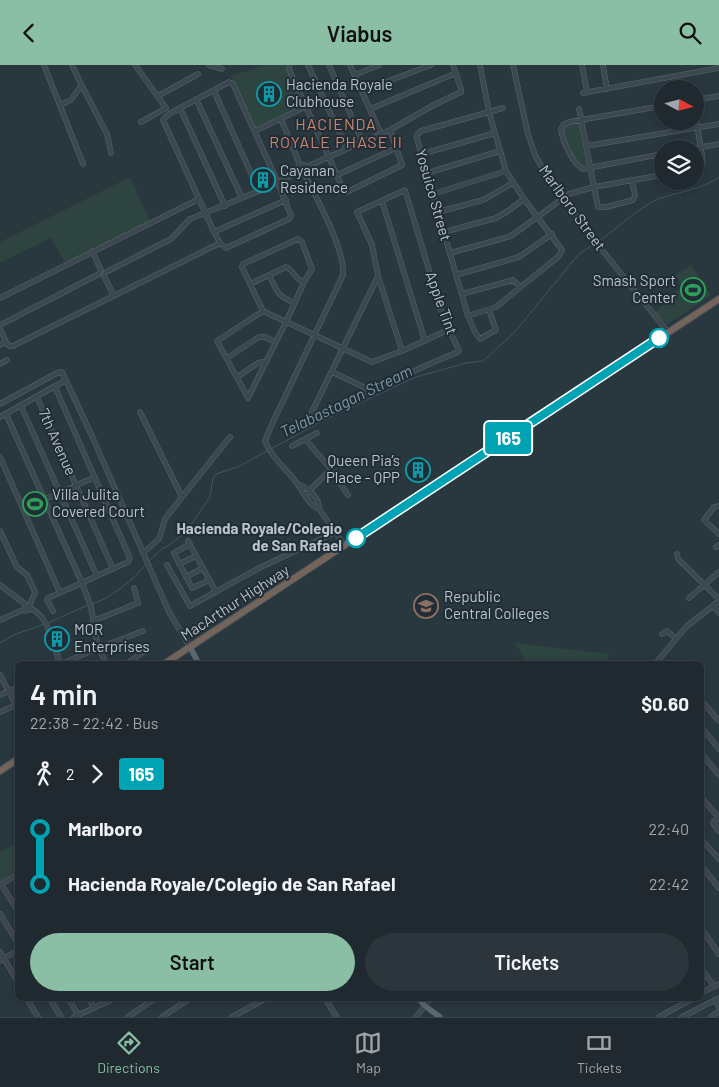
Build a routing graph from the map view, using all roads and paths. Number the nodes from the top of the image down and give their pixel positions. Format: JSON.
{"nodes":[{"id":1,"x":44,"y":65,"type":"edge"},
{"id":2,"x":72,"y":65,"type":"edge"},
{"id":3,"x":135,"y":65,"type":"edge"},
{"id":4,"x":211,"y":65,"type":"edge"},
{"id":5,"x":289,"y":65,"type":"edge"},
{"id":6,"x":308,"y":65,"type":"edge"},
{"id":7,"x":329,"y":65,"type":"edge"},
{"id":8,"x":350,"y":65,"type":"edge"},
{"id":9,"x":379,"y":65,"type":"edge"},
{"id":10,"x":431,"y":65,"type":"edge"},
{"id":11,"x":452,"y":65,"type":"edge"},
{"id":12,"x":480,"y":65,"type":"edge"},
{"id":13,"x":513,"y":65,"type":"edge"},
{"id":14,"x":582,"y":65,"type":"edge"},
{"id":15,"x":603,"y":65,"type":"edge"},
{"id":16,"x":719,"y":68,"type":"edge"},
{"id":17,"x":222,"y":69,"type":"dead end"},
{"id":18,"x":456,"y":73,"type":"junction"},
{"id":19,"x":198,"y":74,"type":"dead end"},
{"id":20,"x":355,"y":75,"type":"junction"},
{"id":21,"x":81,"y":86,"type":"junction"},
{"id":22,"x":607,"y":89,"type":"junction"},
{"id":23,"x":214,"y":91,"type":"junction"},
{"id":24,"x":362,"y":91,"type":"junction"},
{"id":25,"x":158,"y":96,"type":"junction"},
{"id":26,"x":719,"y":97,"type":"edge"},
{"id":27,"x":196,"y":99,"type":"junction"},
{"id":28,"x":704,"y":99,"type":"edge"},
{"id":29,"x":60,"y":105,"type":"junction"},
{"id":30,"x":180,"y":107,"type":"junction"},
{"id":31,"x":305,"y":107,"type":"junction"},
{"id":32,"x":654,"y":107,"type":"edge"},
{"id":33,"x":503,"y":108,"type":"dead end"},
{"id":34,"x":370,"y":109,"type":"junction"},
{"id":35,"x":579,"y":109,"type":"dead end"},
{"id":36,"x":489,"y":112,"type":"junction"},
{"id":37,"x":281,"y":119,"type":"junction"},
{"id":38,"x":581,"y":120,"type":"junction"},
{"id":39,"x":141,"y":122,"type":"dead end"},
{"id":40,"x":719,"y":124,"type":"edge"},
{"id":41,"x":704,"y":126,"type":"edge"},
{"id":42,"x":679,"y":130,"type":"edge"},
{"id":43,"x":255,"y":131,"type":"junction"},
{"id":44,"x":390,"y":131,"type":"junction"},
{"id":45,"x":495,"y":133,"type":"junction"},
{"id":46,"x":381,"y":134,"type":"junction"},
{"id":47,"x":363,"y":143,"type":"junction"},
{"id":48,"x":719,"y":144,"type":"edge"},
{"id":49,"x":586,"y":146,"type":"junction"},
{"id":50,"x":704,"y":146,"type":"edge"},
{"id":51,"x":396,"y":148,"type":"junction"},
{"id":52,"x":347,"y":149,"type":"junction"},
{"id":53,"x":500,"y":151,"type":"junction"},
{"id":54,"x":111,"y":153,"type":"dead end"},
{"id":55,"x":422,"y":154,"type":"junction"},
{"id":56,"x":654,"y":156,"type":"edge"},
{"id":57,"x":329,"y":158,"type":"junction"},
{"id":58,"x":83,"y":164,"type":"dead end"},
{"id":59,"x":300,"y":165,"type":"junction"},
{"id":60,"x":306,"y":167,"type":"junction"},
{"id":61,"x":590,"y":168,"type":"junction"},
{"id":62,"x":506,"y":171,"type":"junction"},
{"id":63,"x":302,"y":173,"type":"junction"},
{"id":64,"x":427,"y":173,"type":"junction"},
{"id":65,"x":337,"y":175,"type":"junction"},
{"id":66,"x":654,"y":177,"type":"edge"},
{"id":67,"x":632,"y":181,"type":"junction"},
{"id":68,"x":278,"y":183,"type":"junction"},
{"id":69,"x":513,"y":183,"type":"junction"},
{"id":70,"x":594,"y":187,"type":"junction"},
{"id":71,"x":260,"y":191,"type":"junction"},
{"id":72,"x":433,"y":194,"type":"junction"},
{"id":73,"x":562,"y":198,"type":"junction"},
{"id":74,"x":199,"y":199,"type":"junction"},
{"id":75,"x":242,"y":199,"type":"junction"},
{"id":76,"x":524,"y":199,"type":"junction"},
{"id":77,"x":286,"y":200,"type":"junction"},
{"id":78,"x":382,"y":201,"type":"junction"},
{"id":79,"x":225,"y":206,"type":"junction"},
{"id":80,"x":438,"y":212,"type":"junction"},
{"id":81,"x":205,"y":213,"type":"junction"},
{"id":82,"x":537,"y":216,"type":"junction"},
{"id":83,"x":214,"y":232,"type":"junction"},
{"id":84,"x":444,"y":232,"type":"junction"},
{"id":85,"x":552,"y":234,"type":"junction"},
{"id":86,"x":220,"y":243,"type":"junction"},
{"id":87,"x":92,"y":251,"type":"junction"},
{"id":88,"x":450,"y":253,"type":"junction"},
{"id":89,"x":103,"y":273,"type":"junction"},
{"id":90,"x":269,"y":275,"type":"junction"},
{"id":91,"x":456,"y":275,"type":"junction"},
{"id":92,"x":378,"y":276,"type":"junction"},
{"id":93,"x":304,"y":282,"type":"junction"},
{"id":94,"x":250,"y":284,"type":"junction"},
{"id":95,"x":382,"y":287,"type":"junction"},
{"id":96,"x":520,"y":287,"type":"junction"},
{"id":97,"x":372,"y":288,"type":"junction"},
{"id":98,"x":462,"y":294,"type":"junction"},
{"id":99,"x":114,"y":296,"type":"junction"},
{"id":100,"x":0,"y":298,"type":"edge"},
{"id":101,"x":719,"y":299,"type":"edge"},
{"id":102,"x":295,"y":303,"type":"junction"},
{"id":103,"x":489,"y":310,"type":"junction"},
{"id":104,"x":263,"y":311,"type":"junction"},
{"id":105,"x":468,"y":316,"type":"junction"},
{"id":106,"x":286,"y":322,"type":"junction"},
{"id":107,"x":0,"y":325,"type":"edge"},
{"id":108,"x":0,"y":329,"type":"edge"},
{"id":109,"x":448,"y":329,"type":"junction"},
{"id":110,"x":668,"y":332,"type":"junction"},
{"id":111,"x":315,"y":336,"type":"junction"},
{"id":112,"x":425,"y":341,"type":"junction"},
{"id":113,"x":6,"y":342,"type":"junction"},
{"id":114,"x":275,"y":342,"type":"junction"},
{"id":115,"x":0,"y":345,"type":"edge"},
{"id":116,"x":343,"y":349,"type":"junction"},
{"id":117,"x":402,"y":351,"type":"junction"},
{"id":118,"x":227,"y":358,"type":"junction"},
{"id":119,"x":7,"y":360,"type":"dead end"},
{"id":120,"x":267,"y":361,"type":"junction"},
{"id":121,"x":0,"y":364,"type":"edge"},
{"id":122,"x":332,"y":372,"type":"junction"},
{"id":123,"x":238,"y":377,"type":"junction"},
{"id":124,"x":66,"y":380,"type":"junction"},
{"id":125,"x":55,"y":387,"type":"junction"},
{"id":126,"x":372,"y":391,"type":"junction"},
{"id":127,"x":37,"y":397,"type":"junction"},
{"id":128,"x":0,"y":404,"type":"edge"},
{"id":129,"x":21,"y":406,"type":"junction"},
{"id":130,"x":312,"y":411,"type":"junction"},
{"id":131,"x":140,"y":412,"type":"dead end"},
{"id":132,"x":6,"y":414,"type":"junction"},
{"id":133,"x":0,"y":417,"type":"edge"},
{"id":134,"x":307,"y":422,"type":"dead end"},
{"id":135,"x":317,"y":433,"type":"dead end"},
{"id":136,"x":230,"y":437,"type":"dead end"},
{"id":137,"x":306,"y":440,"type":"junction"},
{"id":138,"x":292,"y":446,"type":"dead end"},
{"id":139,"x":0,"y":457,"type":"edge"},
{"id":140,"x":331,"y":469,"type":"junction"},
{"id":141,"x":95,"y":477,"type":"junction"},
{"id":142,"x":298,"y":484,"type":"junction"},
{"id":143,"x":77,"y":485,"type":"junction"},
{"id":144,"x":310,"y":491,"type":"junction"},
{"id":145,"x":60,"y":492,"type":"junction"},
{"id":146,"x":304,"y":495,"type":"junction"},
{"id":147,"x":348,"y":495,"type":"dead end"},
{"id":148,"x":182,"y":497,"type":"junction"},
{"id":149,"x":45,"y":499,"type":"junction"},
{"id":150,"x":719,"y":506,"type":"edge"},
{"id":151,"x":319,"y":509,"type":"junction"},
{"id":152,"x":0,"y":531,"type":"edge"},
{"id":153,"x":336,"y":532,"type":"junction"},
{"id":154,"x":719,"y":534,"type":"edge"},
{"id":155,"x":345,"y":546,"type":"junction"},
{"id":156,"x":678,"y":554,"type":"dead end"},
{"id":157,"x":144,"y":556,"type":"junction"},
{"id":158,"x":196,"y":556,"type":"junction"},
{"id":159,"x":179,"y":564,"type":"junction"},
{"id":160,"x":167,"y":565,"type":"dead end"},
{"id":161,"x":203,"y":568,"type":"junction"},
{"id":162,"x":113,"y":569,"type":"junction"},
{"id":163,"x":719,"y":572,"type":"edge"},
{"id":164,"x":97,"y":576,"type":"junction"},
{"id":165,"x":186,"y":577,"type":"junction"},
{"id":166,"x":210,"y":580,"type":"junction"},
{"id":167,"x":82,"y":583,"type":"junction"},
{"id":168,"x":0,"y":585,"type":"edge"},
{"id":169,"x":704,"y":585,"type":"junction"},
{"id":170,"x":134,"y":588,"type":"dead end"},
{"id":171,"x":216,"y":592,"type":"junction"},
{"id":172,"x":60,"y":593,"type":"junction"},
{"id":173,"x":689,"y":598,"type":"dead end"},
{"id":174,"x":719,"y":600,"type":"edge"},
{"id":175,"x":713,"y":606,"type":"junction"},
{"id":176,"x":28,"y":608,"type":"junction"},
{"id":177,"x":53,"y":611,"type":"dead end"},
{"id":178,"x":719,"y":613,"type":"edge"},
{"id":179,"x":0,"y":620,"type":"edge"},
{"id":180,"x":93,"y":621,"type":"junction"},
{"id":181,"x":143,"y":631,"type":"dead end"},
{"id":182,"x":662,"y":634,"type":"dead end"},
{"id":183,"x":675,"y":639,"type":"junction"},
{"id":184,"x":190,"y":647,"type":"junction"},
{"id":185,"x":98,"y":648,"type":"junction"},
{"id":186,"x":148,"y":649,"type":"dead end"},
{"id":187,"x":60,"y":661,"type":"edge"},
{"id":188,"x":68,"y":661,"type":"edge"},
{"id":189,"x":105,"y":661,"type":"edge"},
{"id":190,"x":130,"y":661,"type":"edge"},
{"id":191,"x":169,"y":661,"type":"edge"},
{"id":192,"x":197,"y":661,"type":"edge"},
{"id":193,"x":657,"y":661,"type":"edge"},
{"id":194,"x":0,"y":675,"type":"edge"},
{"id":195,"x":15,"y":688,"type":"edge"},
{"id":196,"x":8,"y":691,"type":"junction"},
{"id":197,"x":0,"y":695,"type":"edge"},
{"id":198,"x":15,"y":703,"type":"edge"},
{"id":199,"x":704,"y":704,"type":"edge"},
{"id":200,"x":15,"y":708,"type":"edge"},
{"id":201,"x":0,"y":712,"type":"edge"},
{"id":202,"x":719,"y":721,"type":"edge"},
{"id":203,"x":704,"y":731,"type":"edge"},
{"id":204,"x":719,"y":749,"type":"edge"},
{"id":205,"x":704,"y":757,"type":"edge"},
{"id":206,"x":15,"y":761,"type":"edge"},
{"id":207,"x":0,"y":771,"type":"edge"},
{"id":208,"x":719,"y":775,"type":"edge"},
{"id":209,"x":704,"y":800,"type":"edge"},
{"id":210,"x":719,"y":817,"type":"edge"},
{"id":211,"x":719,"y":831,"type":"edge"},
{"id":212,"x":704,"y":842,"type":"edge"},
{"id":213,"x":719,"y":859,"type":"edge"},
{"id":214,"x":704,"y":869,"type":"edge"},
{"id":215,"x":15,"y":875,"type":"edge"},
{"id":216,"x":0,"y":884,"type":"edge"},
{"id":217,"x":719,"y":888,"type":"edge"},
{"id":218,"x":15,"y":906,"type":"edge"},
{"id":219,"x":0,"y":914,"type":"edge"},
{"id":220,"x":704,"y":932,"type":"edge"},
{"id":221,"x":15,"y":938,"type":"edge"},
{"id":222,"x":0,"y":951,"type":"edge"},
{"id":223,"x":15,"y":952,"type":"edge"},
{"id":224,"x":719,"y":954,"type":"edge"},
{"id":225,"x":2,"y":960,"type":"edge"},
{"id":226,"x":704,"y":971,"type":"edge"},
{"id":227,"x":15,"y":978,"type":"edge"},
{"id":228,"x":716,"y":985,"type":"edge"},
{"id":229,"x":704,"y":991,"type":"edge"},
{"id":230,"x":717,"y":999,"type":"edge"},
{"id":231,"x":28,"y":1001,"type":"edge"},
{"id":232,"x":51,"y":1001,"type":"edge"},
{"id":233,"x":69,"y":1001,"type":"edge"},
{"id":234,"x":90,"y":1001,"type":"edge"},
{"id":235,"x":108,"y":1001,"type":"edge"},
{"id":236,"x":151,"y":1001,"type":"edge"},
{"id":237,"x":186,"y":1001,"type":"edge"},
{"id":238,"x":261,"y":1001,"type":"edge"},
{"id":239,"x":327,"y":1001,"type":"edge"},
{"id":240,"x":421,"y":1001,"type":"edge"},
{"id":241,"x":429,"y":1001,"type":"edge"},
{"id":242,"x":688,"y":1001,"type":"edge"},
{"id":243,"x":425,"y":1006,"type":"junction"},
{"id":244,"x":94,"y":1008,"type":"junction"},
{"id":245,"x":719,"y":1009,"type":"edge"},
{"id":246,"x":76,"y":1016,"type":"edge"},
{"id":247,"x":684,"y":1016,"type":"edge"},
{"id":248,"x":38,"y":1017,"type":"edge"},
{"id":249,"x":61,"y":1017,"type":"edge"},
{"id":250,"x":128,"y":1017,"type":"edge"},
{"id":251,"x":162,"y":1017,"type":"edge"},
{"id":252,"x":232,"y":1017,"type":"edge"},
{"id":253,"x":337,"y":1017,"type":"edge"},
{"id":254,"x":416,"y":1017,"type":"edge"},
{"id":255,"x":440,"y":1017,"type":"edge"},
{"id":256,"x":659,"y":1017,"type":"edge"},
{"id":257,"x":712,"y":1017,"type":"edge"}],
"edges":[{"from":1,"to":29,"type":"street"},
{"from":2,"to":21,"type":"street"},
{"from":3,"to":25,"type":"street"},
{"from":4,"to":17,"type":"street"},
{"from":5,"to":31,"type":"street"},
{"from":6,"to":52,"type":"street"},
{"from":7,"to":47,"type":"street"},
{"from":8,"to":20,"type":"street"},
{"from":9,"to":20,"type":"street"},
{"from":10,"to":24,"type":"street"},
{"from":11,"to":18,"type":"street"},
{"from":12,"to":36,"type":"street"},
{"from":13,"to":73,"type":"street","name":"Marlboro Street"},
{"from":14,"to":22,"type":"street"},
{"from":15,"to":22,"type":"street"},
{"from":16,"to":22,"type":"street"},
{"from":18,"to":34,"type":"street"},
{"from":18,"to":44,"type":"street"},
{"from":19,"to":25,"type":"street"},
{"from":20,"to":24,"type":"street"},
{"from":21,"to":29,"type":"street"},
{"from":21,"to":54,"type":"street"},
{"from":23,"to":27,"type":"street"},
{"from":23,"to":43,"type":"street"},
{"from":23,"to":71,"type":"street"},
{"from":24,"to":34,"type":"street"},
{"from":25,"to":39,"type":"street"},
{"from":26,"to":28,"type":"street"},
{"from":27,"to":30,"type":"street"},
{"from":27,"to":75,"type":"street"},
{"from":29,"to":58,"type":"street"},
{"from":30,"to":74,"type":"street"},
{"from":30,"to":79,"type":"street"},
{"from":31,"to":37,"type":"street"},
{"from":31,"to":57,"type":"street"},
{"from":32,"to":38,"type":"street"},
{"from":33,"to":36,"type":"street","name":"Yosuico Street"},
{"from":34,"to":46,"type":"street"},
{"from":35,"to":38,"type":"street"},
{"from":36,"to":45,"type":"street"},
{"from":36,"to":55,"type":"street","name":"Yosuico Street"},
{"from":37,"to":43,"type":"street"},
{"from":37,"to":59,"type":"street"},
{"from":38,"to":49,"type":"street"},
{"from":38,"to":61,"type":"street"},
{"from":40,"to":41,"type":"street"},
{"from":42,"to":49,"type":"street"},
{"from":43,"to":68,"type":"street"},
{"from":44,"to":46,"type":"street"},
{"from":44,"to":51,"type":"street"},
{"from":45,"to":53,"type":"street"},
{"from":45,"to":55,"type":"street"},
{"from":46,"to":47,"type":"street"},
{"from":47,"to":52,"type":"street"},
{"from":48,"to":50,"type":"street"},
{"from":49,"to":61,"type":"street"},
{"from":51,"to":65,"type":"street"},
{"from":51,"to":65,"type":"street"},
{"from":52,"to":57,"type":"street"},
{"from":53,"to":62,"type":"street"},
{"from":53,"to":64,"type":"street"},
{"from":55,"to":64,"type":"street","name":"Yosuico Street"},
{"from":56,"to":61,"type":"street"},
{"from":57,"to":60,"type":"street"},
{"from":57,"to":65,"type":"street"},
{"from":59,"to":60,"type":"street"},
{"from":59,"to":63,"type":"street"},
{"from":60,"to":63,"type":"street"},
{"from":61,"to":70,"type":"street"},
{"from":62,"to":69,"type":"street"},
{"from":62,"to":72,"type":"street"},
{"from":63,"to":68,"type":"street"},
{"from":63,"to":111,"type":"street"},
{"from":64,"to":72,"type":"street","name":"Yosuico Street"},
{"from":66,"to":67,"type":"street"},
{"from":67,"to":70,"type":"street"},
{"from":67,"to":70,"type":"street"},
{"from":68,"to":71,"type":"street"},
{"from":68,"to":77,"type":"street"},
{"from":69,"to":76,"type":"street"},
{"from":69,"to":80,"type":"street"},
{"from":70,"to":73,"type":"street"},
{"from":71,"to":75,"type":"street"},
{"from":72,"to":80,"type":"street","name":"Yosuico Street"},
{"from":73,"to":82,"type":"street"},
{"from":73,"to":110,"type":"street","name":"Marlboro Street"},
{"from":74,"to":81,"type":"street"},
{"from":74,"to":87,"type":"street"},
{"from":75,"to":79,"type":"street"},
{"from":76,"to":82,"type":"street"},
{"from":76,"to":84,"type":"street"},
{"from":77,"to":83,"type":"street"},
{"from":77,"to":86,"type":"street"},
{"from":78,"to":92,"type":"street"},
{"from":78,"to":109,"type":"street","name":"Apple Tint"},
{"from":78,"to":112,"type":"street"},
{"from":79,"to":81,"type":"street"},
{"from":80,"to":84,"type":"street","name":"Yosuico Street"},
{"from":81,"to":83,"type":"street"},
{"from":81,"to":89,"type":"street"},
{"from":82,"to":85,"type":"street"},
{"from":82,"to":88,"type":"street"},
{"from":83,"to":86,"type":"street"},
{"from":84,"to":88,"type":"street","name":"Yosuico Street"},
{"from":85,"to":91,"type":"street"},
{"from":85,"to":96,"type":"street"},
{"from":86,"to":99,"type":"street"},
{"from":87,"to":89,"type":"street"},
{"from":87,"to":100,"type":"street"},
{"from":88,"to":91,"type":"street","name":"Yosuico Street"},
{"from":89,"to":99,"type":"street"},
{"from":89,"to":107,"type":"street"},
{"from":90,"to":93,"type":"street"},
{"from":90,"to":94,"type":"street"},
{"from":90,"to":102,"type":"street"},
{"from":91,"to":98,"type":"street","name":"Yosuico Street"},
{"from":92,"to":95,"type":"street"},
{"from":92,"to":97,"type":"street"},
{"from":93,"to":94,"type":"street"},
{"from":93,"to":102,"type":"street"},
{"from":94,"to":104,"type":"street"},
{"from":95,"to":97,"type":"street"},
{"from":95,"to":117,"type":"street"},
{"from":96,"to":98,"type":"street"},
{"from":96,"to":103,"type":"street"},
{"from":97,"to":116,"type":"street"},
{"from":98,"to":105,"type":"street","name":"Yosuico Street"},
{"from":99,"to":113,"type":"street"},
{"from":101,"to":110,"type":"highway","name":"MacArthur Highway"},
{"from":102,"to":106,"type":"street"},
{"from":103,"to":105,"type":"street"},
{"from":103,"to":105,"type":"street","name":"Yosuico Street"},
{"from":104,"to":106,"type":"street"},
{"from":104,"to":118,"type":"street"},
{"from":106,"to":111,"type":"street"},
{"from":106,"to":114,"type":"street"},
{"from":108,"to":113,"type":"street"},
{"from":109,"to":112,"type":"street"},
{"from":109,"to":126,"type":"street","name":"Apple Tint"},
{"from":110,"to":155,"type":"highway","name":"MacArthur Highway"},
{"from":111,"to":116,"type":"street"},
{"from":111,"to":142,"type":"street"},
{"from":112,"to":117,"type":"street"},
{"from":113,"to":115,"type":"street"},
{"from":114,"to":118,"type":"street"},
{"from":114,"to":120,"type":"street"},
{"from":116,"to":117,"type":"street"},
{"from":116,"to":122,"type":"street"},
{"from":118,"to":123,"type":"street"},
{"from":119,"to":121,"type":"street"},
{"from":120,"to":123,"type":"street"},
{"from":120,"to":123,"type":"street"},
{"from":122,"to":126,"type":"street"},
{"from":122,"to":130,"type":"street"},
{"from":124,"to":125,"type":"street"},
{"from":124,"to":128,"type":"street"},
{"from":124,"to":157,"type":"street"},
{"from":125,"to":127,"type":"street"},
{"from":125,"to":141,"type":"street"},
{"from":126,"to":130,"type":"street","name":"Apple Tint"},
{"from":127,"to":129,"type":"street"},
{"from":127,"to":143,"type":"street","name":"7th Avenue"},
{"from":129,"to":132,"type":"street"},
{"from":129,"to":145,"type":"street"},
{"from":130,"to":134,"type":"street"},
{"from":131,"to":148,"type":"street"},
{"from":132,"to":133,"type":"street"},
{"from":132,"to":149,"type":"street"},
{"from":135,"to":137,"type":"street"},
{"from":136,"to":148,"type":"street"},
{"from":137,"to":138,"type":"street"},
{"from":137,"to":140,"type":"street"},
{"from":139,"to":172,"type":"street"},
{"from":140,"to":144,"type":"street"},
{"from":140,"to":147,"type":"street"},
{"from":141,"to":143,"type":"street"},
{"from":141,"to":162,"type":"street"},
{"from":142,"to":144,"type":"street"},
{"from":142,"to":146,"type":"street"},
{"from":143,"to":145,"type":"street"},
{"from":143,"to":162,"type":"street","name":"7th Avenue"},
{"from":144,"to":146,"type":"street"},
{"from":144,"to":151,"type":"street"},
{"from":145,"to":149,"type":"street"},
{"from":145,"to":164,"type":"street"},
{"from":146,"to":151,"type":"street"},
{"from":148,"to":157,"type":"street"},
{"from":149,"to":167,"type":"street"},
{"from":150,"to":154,"type":"street"},
{"from":151,"to":153,"type":"street"},
{"from":152,"to":176,"type":"street"},
{"from":153,"to":155,"type":"street"},
{"from":153,"to":171,"type":"street"},
{"from":155,"to":184,"type":"highway","name":"MacArthur Highway"},
{"from":156,"to":169,"type":"street"},
{"from":157,"to":184,"type":"street"},
{"from":158,"to":159,"type":"street"},
{"from":158,"to":159,"type":"street"},
{"from":158,"to":161,"type":"street"},
{"from":159,"to":165,"type":"street"},
{"from":160,"to":171,"type":"street"},
{"from":161,"to":165,"type":"street"},
{"from":161,"to":166,"type":"street"},
{"from":162,"to":164,"type":"street"},
{"from":163,"to":169,"type":"street"},
{"from":164,"to":167,"type":"street"},
{"from":165,"to":166,"type":"street"},
{"from":166,"to":171,"type":"street"},
{"from":167,"to":172,"type":"street"},
{"from":167,"to":180,"type":"street"},
{"from":168,"to":176,"type":"street"},
{"from":169,"to":173,"type":"street"},
{"from":169,"to":174,"type":"street"},
{"from":170,"to":180,"type":"street"},
{"from":172,"to":177,"type":"street"},
{"from":174,"to":175,"type":"street"},
{"from":175,"to":178,"type":"street"},
{"from":175,"to":183,"type":"street"},
{"from":176,"to":179,"type":"street"},
{"from":176,"to":187,"type":"street"},
{"from":180,"to":185,"type":"street"},
{"from":181,"to":185,"type":"street"},
{"from":182,"to":183,"type":"street"},
{"from":183,"to":193,"type":"street"},
{"from":184,"to":191,"type":"highway","name":"MacArthur Highway"},
{"from":184,"to":192,"type":"main road"},
{"from":185,"to":188,"type":"street"},
{"from":185,"to":189,"type":"street"},
{"from":186,"to":190,"type":"street"},
{"from":194,"to":196,"type":"street"},
{"from":195,"to":196,"type":"street"},
{"from":196,"to":197,"type":"street"},
{"from":196,"to":198,"type":"street"},
{"from":199,"to":202,"type":"street"},
{"from":200,"to":201,"type":"street"},
{"from":203,"to":204,"type":"street"},
{"from":205,"to":208,"type":"street"},
{"from":206,"to":207,"type":"highway"},
{"from":209,"to":210,"type":"street"},
{"from":210,"to":211,"type":"street"},
{"from":212,"to":213,"type":"street"},
{"from":214,"to":217,"type":"street"},
{"from":215,"to":216,"type":"street"},
{"from":216,"to":218,"type":"street"},
{"from":219,"to":221,"type":"street"},
{"from":220,"to":224,"type":"street"},
{"from":222,"to":225,"type":"street"},
{"from":223,"to":225,"type":"street"},
{"from":225,"to":227,"type":"street"},
{"from":226,"to":228,"type":"street"},
{"from":228,"to":229,"type":"street"},
{"from":230,"to":245,"type":"street"},
{"from":230,"to":247,"type":"street"},
{"from":231,"to":248,"type":"street"},
{"from":232,"to":249,"type":"street"},
{"from":233,"to":246,"type":"street"},
{"from":234,"to":244,"type":"street"},
{"from":235,"to":244,"type":"street"},
{"from":236,"to":250,"type":"street"},
{"from":237,"to":251,"type":"street"},
{"from":238,"to":252,"type":"street"},
{"from":239,"to":253,"type":"street"},
{"from":240,"to":243,"type":"main road"},
{"from":241,"to":243,"type":"street"},
{"from":242,"to":256,"type":"street"},
{"from":243,"to":254,"type":"street"},
{"from":243,"to":255,"type":"main road"},
{"from":244,"to":246,"type":"street"},
{"from":245,"to":257,"type":"street"}]}
